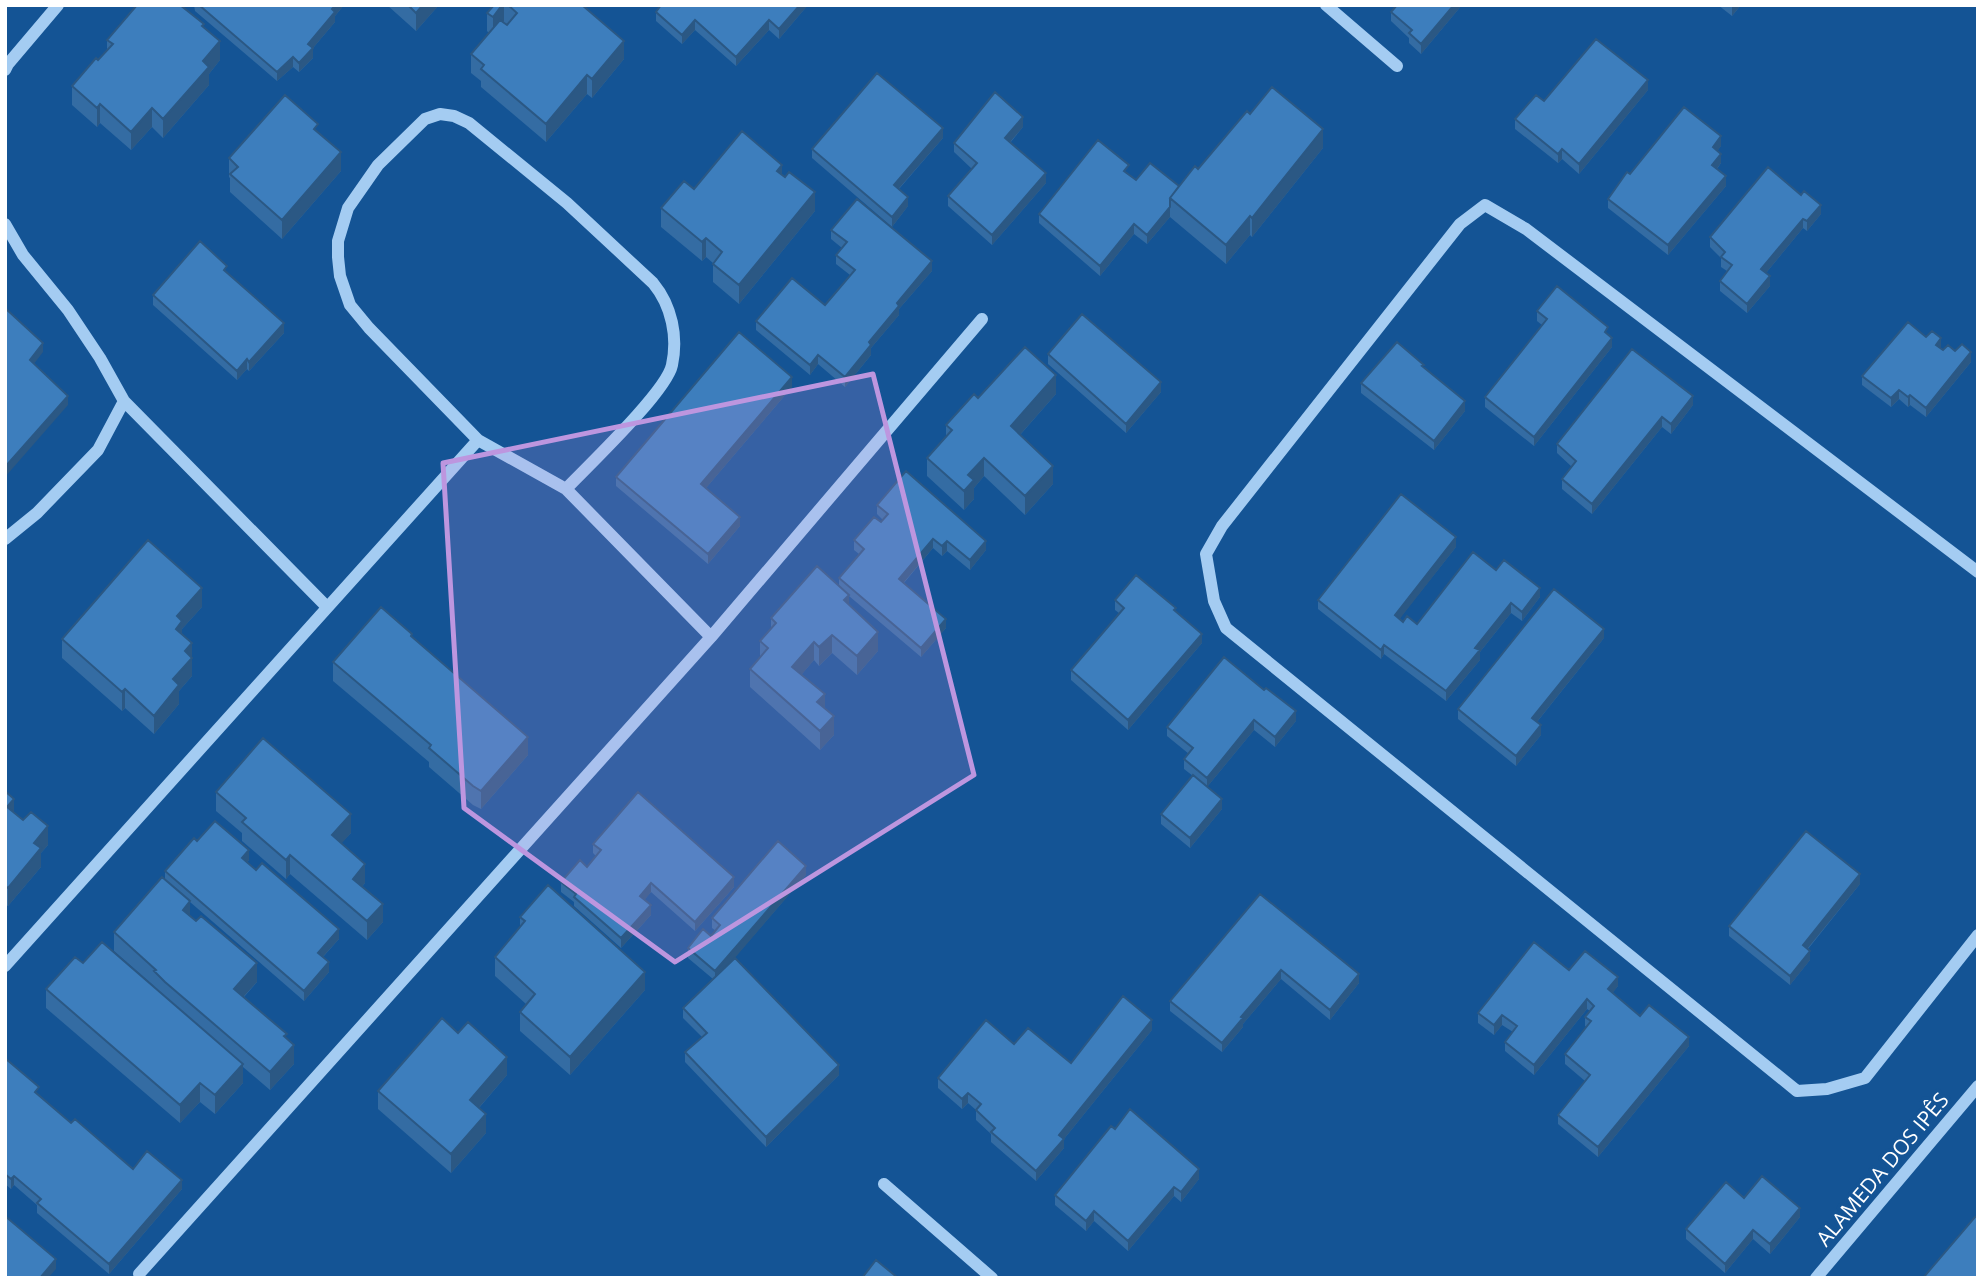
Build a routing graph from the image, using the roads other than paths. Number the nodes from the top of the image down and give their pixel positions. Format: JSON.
{"nodes":[{"id":1,"x":58,"y":5,"type":"edge"},
{"id":2,"x":1326,"y":5,"type":"edge"},
{"id":3,"x":1397,"y":66,"type":"dead end"},
{"id":4,"x":5,"y":70,"type":"edge"},
{"id":5,"x":5,"y":224,"type":"edge"},
{"id":6,"x":982,"y":319,"type":"dead end"},
{"id":7,"x":124,"y":401,"type":"junction"},
{"id":8,"x":478,"y":440,"type":"junction"},
{"id":9,"x":566,"y":489,"type":"junction"},
{"id":10,"x":5,"y":539,"type":"edge"},
{"id":11,"x":1978,"y":572,"type":"edge"},
{"id":12,"x":327,"y":607,"type":"junction"},
{"id":13,"x":711,"y":637,"type":"junction"},
{"id":14,"x":1978,"y":935,"type":"edge"},
{"id":15,"x":5,"y":966,"type":"edge"},
{"id":16,"x":1978,"y":1086,"type":"edge"},
{"id":17,"x":884,"y":1184,"type":"dead end"},
{"id":18,"x":139,"y":1275,"type":"dead end"},
{"id":19,"x":1822,"y":1276,"type":"edge"},
{"id":20,"x":992,"y":1278,"type":"edge"}],
"edges":[{"from":1,"to":4,"type":"street"},
{"from":2,"to":3,"type":"street"},
{"from":5,"to":7,"type":"street"},
{"from":6,"to":13,"type":"street"},
{"from":7,"to":10,"type":"street"},
{"from":7,"to":12,"type":"street"},
{"from":8,"to":9,"type":"street"},
{"from":8,"to":9,"type":"street"},
{"from":8,"to":12,"type":"street"},
{"from":9,"to":13,"type":"street"},
{"from":11,"to":14,"type":"street"},
{"from":12,"to":15,"type":"street"},
{"from":13,"to":18,"type":"street"},
{"from":16,"to":19,"type":"street","name":"ALAMEDA DOS IPÊS"},
{"from":17,"to":20,"type":"street"}]}
